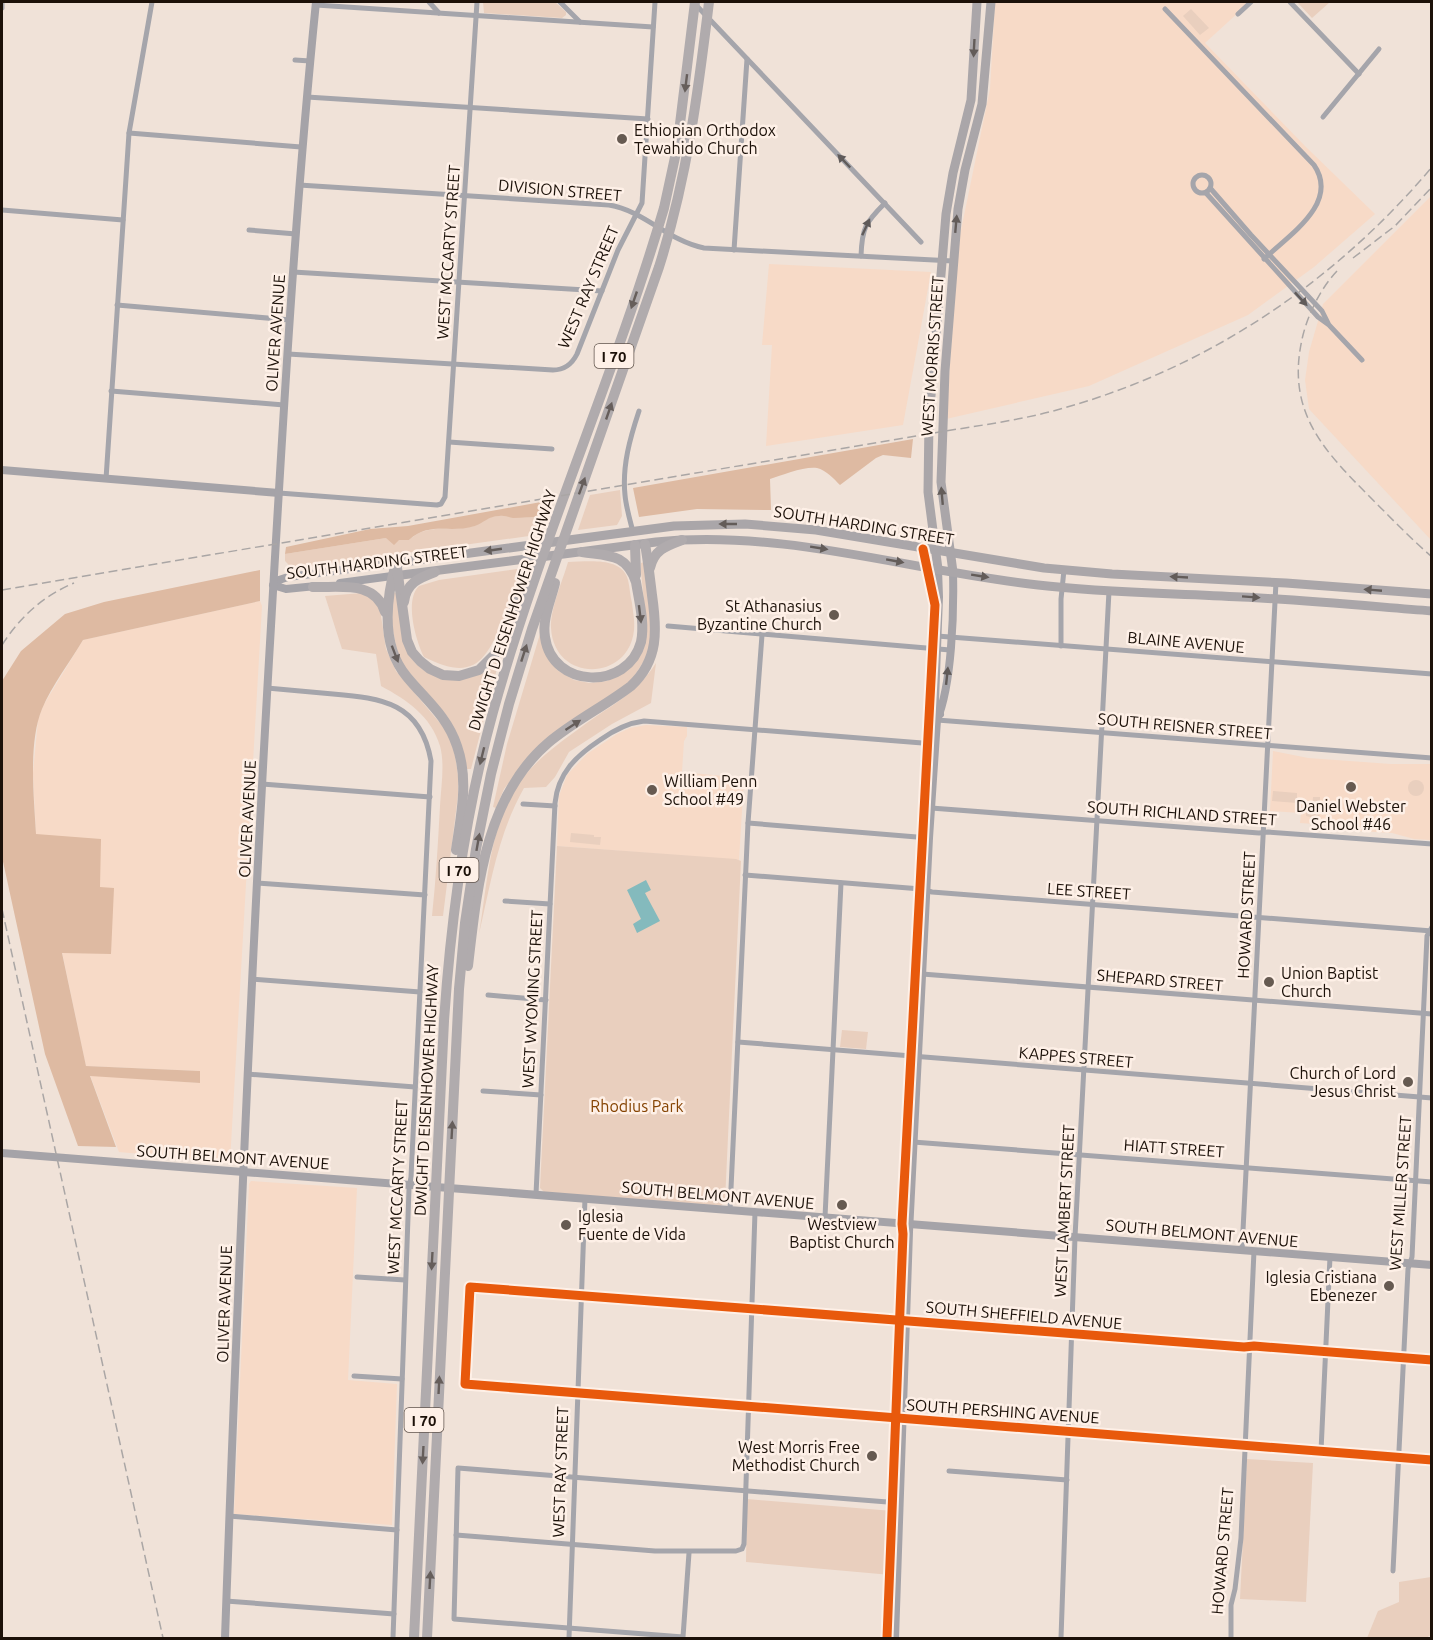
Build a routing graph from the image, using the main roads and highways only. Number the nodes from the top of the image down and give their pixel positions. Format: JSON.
{"nodes":[{"id":1,"x":694,"y":2,"type":"edge"},
{"id":2,"x":709,"y":2,"type":"edge"},
{"id":3,"x":977,"y":2,"type":"edge"},
{"id":4,"x":991,"y":2,"type":"edge"},
{"id":5,"x":316,"y":3,"type":"edge"},
{"id":6,"x":973,"y":77,"type":"junction"},
{"id":7,"x":974,"y":138,"type":"junction"},
{"id":8,"x":961,"y":146,"type":"junction"},
{"id":9,"x":960,"y":197,"type":"junction"},
{"id":10,"x":2,"y":470,"type":"edge"},
{"id":11,"x":279,"y":493,"type":"junction"},
{"id":12,"x":633,"y":532,"type":"junction"},
{"id":13,"x":682,"y":540,"type":"junction"},
{"id":14,"x":640,"y":544,"type":"junction"},
{"id":15,"x":936,"y":551,"type":"junction"},
{"id":16,"x":582,"y":552,"type":"junction"},
{"id":17,"x":950,"y":554,"type":"junction"},
{"id":18,"x":396,"y":563,"type":"junction"},
{"id":19,"x":938,"y":569,"type":"junction"},
{"id":20,"x":435,"y":572,"type":"junction"},
{"id":21,"x":953,"y":572,"type":"junction"},
{"id":22,"x":650,"y":574,"type":"junction"},
{"id":23,"x":395,"y":576,"type":"junction"},
{"id":24,"x":553,"y":578,"type":"junction"},
{"id":25,"x":530,"y":580,"type":"junction"},
{"id":26,"x":636,"y":582,"type":"junction"},
{"id":27,"x":273,"y":585,"type":"junction"},
{"id":28,"x":313,"y":587,"type":"junction"},
{"id":29,"x":1431,"y":594,"type":"edge"},
{"id":30,"x":403,"y":609,"type":"junction"},
{"id":31,"x":1431,"y":611,"type":"edge"},
{"id":32,"x":387,"y":619,"type":"junction"},
{"id":33,"x":939,"y":717,"type":"junction"},
{"id":34,"x":449,"y":952,"type":"junction"},
{"id":35,"x":454,"y":1088,"type":"junction"},
{"id":36,"x":2,"y":1153,"type":"edge"},
{"id":37,"x":242,"y":1171,"type":"junction"},
{"id":38,"x":910,"y":1224,"type":"junction"},
{"id":39,"x":1431,"y":1265,"type":"edge"},
{"id":40,"x":225,"y":1638,"type":"edge"},
{"id":41,"x":414,"y":1638,"type":"edge"},
{"id":42,"x":427,"y":1638,"type":"edge"},
{"id":43,"x":895,"y":1638,"type":"edge"}],
"edges":[{"from":1,"to":25,"type":"highway","name":"DWIGHT D EISENHOWER HIGHWAY","number":"I 70","one_way":true},
{"from":24,"to":2,"type":"highway","name":"DWIGHT D EISENHOWER HIGHWAY","number":"I 70","one_way":true},
{"from":3,"to":6,"type":"main road","name":"WEST MORRIS STREET","one_way":true},
{"from":4,"to":7,"type":"main road","name":"WEST MORRIS STREET"},
{"from":5,"to":11,"type":"main road","name":"OLIVER AVENUE"},
{"from":6,"to":7,"type":"main road"},
{"from":6,"to":8,"type":"main road","name":"WEST MORRIS STREET"},
{"from":7,"to":9,"type":"main road","name":"WEST MORRIS STREET"},
{"from":8,"to":9,"type":"main road"},
{"from":8,"to":15,"type":"main road","name":"WEST MORRIS STREET"},
{"from":17,"to":9,"type":"main road","name":"WEST MORRIS STREET","one_way":true},
{"from":10,"to":11,"type":"main road"},
{"from":11,"to":27,"type":"main road","name":"OLIVER AVENUE"},
{"from":12,"to":14,"type":"main road"},
{"from":15,"to":12,"type":"main road","name":"SOUTH HARDING STREET","one_way":true},
{"from":12,"to":18,"type":"main road","name":"SOUTH HARDING STREET","one_way":true},
{"from":13,"to":14,"type":"main road","name":"SOUTH HARDING STREET"},
{"from":13,"to":19,"type":"main road","name":"SOUTH HARDING STREET","one_way":true},
{"from":13,"to":22,"type":"highway"},
{"from":14,"to":16,"type":"main road","name":"SOUTH HARDING STREET"},
{"from":14,"to":22,"type":"highway"},
{"from":14,"to":26,"type":"highway"},
{"from":15,"to":17,"type":"main road","name":"SOUTH HARDING STREET"},
{"from":15,"to":19,"type":"main road","name":"WEST MORRIS STREET"},
{"from":16,"to":20,"type":"main road","name":"SOUTH HARDING STREET"},
{"from":16,"to":26,"type":"highway"},
{"from":17,"to":21,"type":"main road","name":"WEST MORRIS STREET"},
{"from":29,"to":17,"type":"main road","name":"SOUTH HARDING STREET","one_way":true},
{"from":18,"to":23,"type":"highway"},
{"from":18,"to":27,"type":"main road","name":"SOUTH HARDING STREET"},
{"from":19,"to":21,"type":"main road","name":"SOUTH HARDING STREET"},
{"from":19,"to":33,"type":"main road","name":"WEST MORRIS STREET"},
{"from":20,"to":23,"type":"main road","name":"SOUTH HARDING STREET"},
{"from":20,"to":30,"type":"highway"},
{"from":21,"to":31,"type":"main road","name":"SOUTH HARDING STREET","one_way":true},
{"from":33,"to":21,"type":"main road","name":"WEST MORRIS STREET","one_way":true},
{"from":35,"to":22,"type":"highway","one_way":true},
{"from":23,"to":28,"type":"main road","name":"SOUTH HARDING STREET"},
{"from":23,"to":30,"type":"highway"},
{"from":23,"to":32,"type":"highway"},
{"from":26,"to":24,"type":"highway","one_way":true},
{"from":35,"to":24,"type":"highway","name":"DWIGHT D EISENHOWER HIGHWAY","number":"I 70","one_way":true},
{"from":25,"to":30,"type":"highway"},
{"from":25,"to":34,"type":"highway","name":"DWIGHT D EISENHOWER HIGHWAY","number":"I 70","one_way":true},
{"from":27,"to":28,"type":"main road","name":"SOUTH HARDING STREET"},
{"from":27,"to":37,"type":"main road","name":"OLIVER AVENUE"},
{"from":28,"to":32,"type":"highway"},
{"from":32,"to":34,"type":"highway","one_way":true},
{"from":33,"to":38,"type":"main road","name":"WEST MORRIS STREET"},
{"from":34,"to":41,"type":"highway","name":"DWIGHT D EISENHOWER HIGHWAY","number":"I 70","one_way":true},
{"from":42,"to":35,"type":"highway","name":"DWIGHT D EISENHOWER HIGHWAY","number":"I 70","one_way":true},
{"from":36,"to":37,"type":"main road","name":"SOUTH BELMONT AVENUE"},
{"from":37,"to":38,"type":"main road","name":"SOUTH BELMONT AVENUE"},
{"from":37,"to":40,"type":"main road","name":"OLIVER AVENUE"},
{"from":38,"to":39,"type":"main road","name":"SOUTH BELMONT AVENUE"},
{"from":38,"to":43,"type":"main road","name":"WEST MORRIS STREET"}]}
